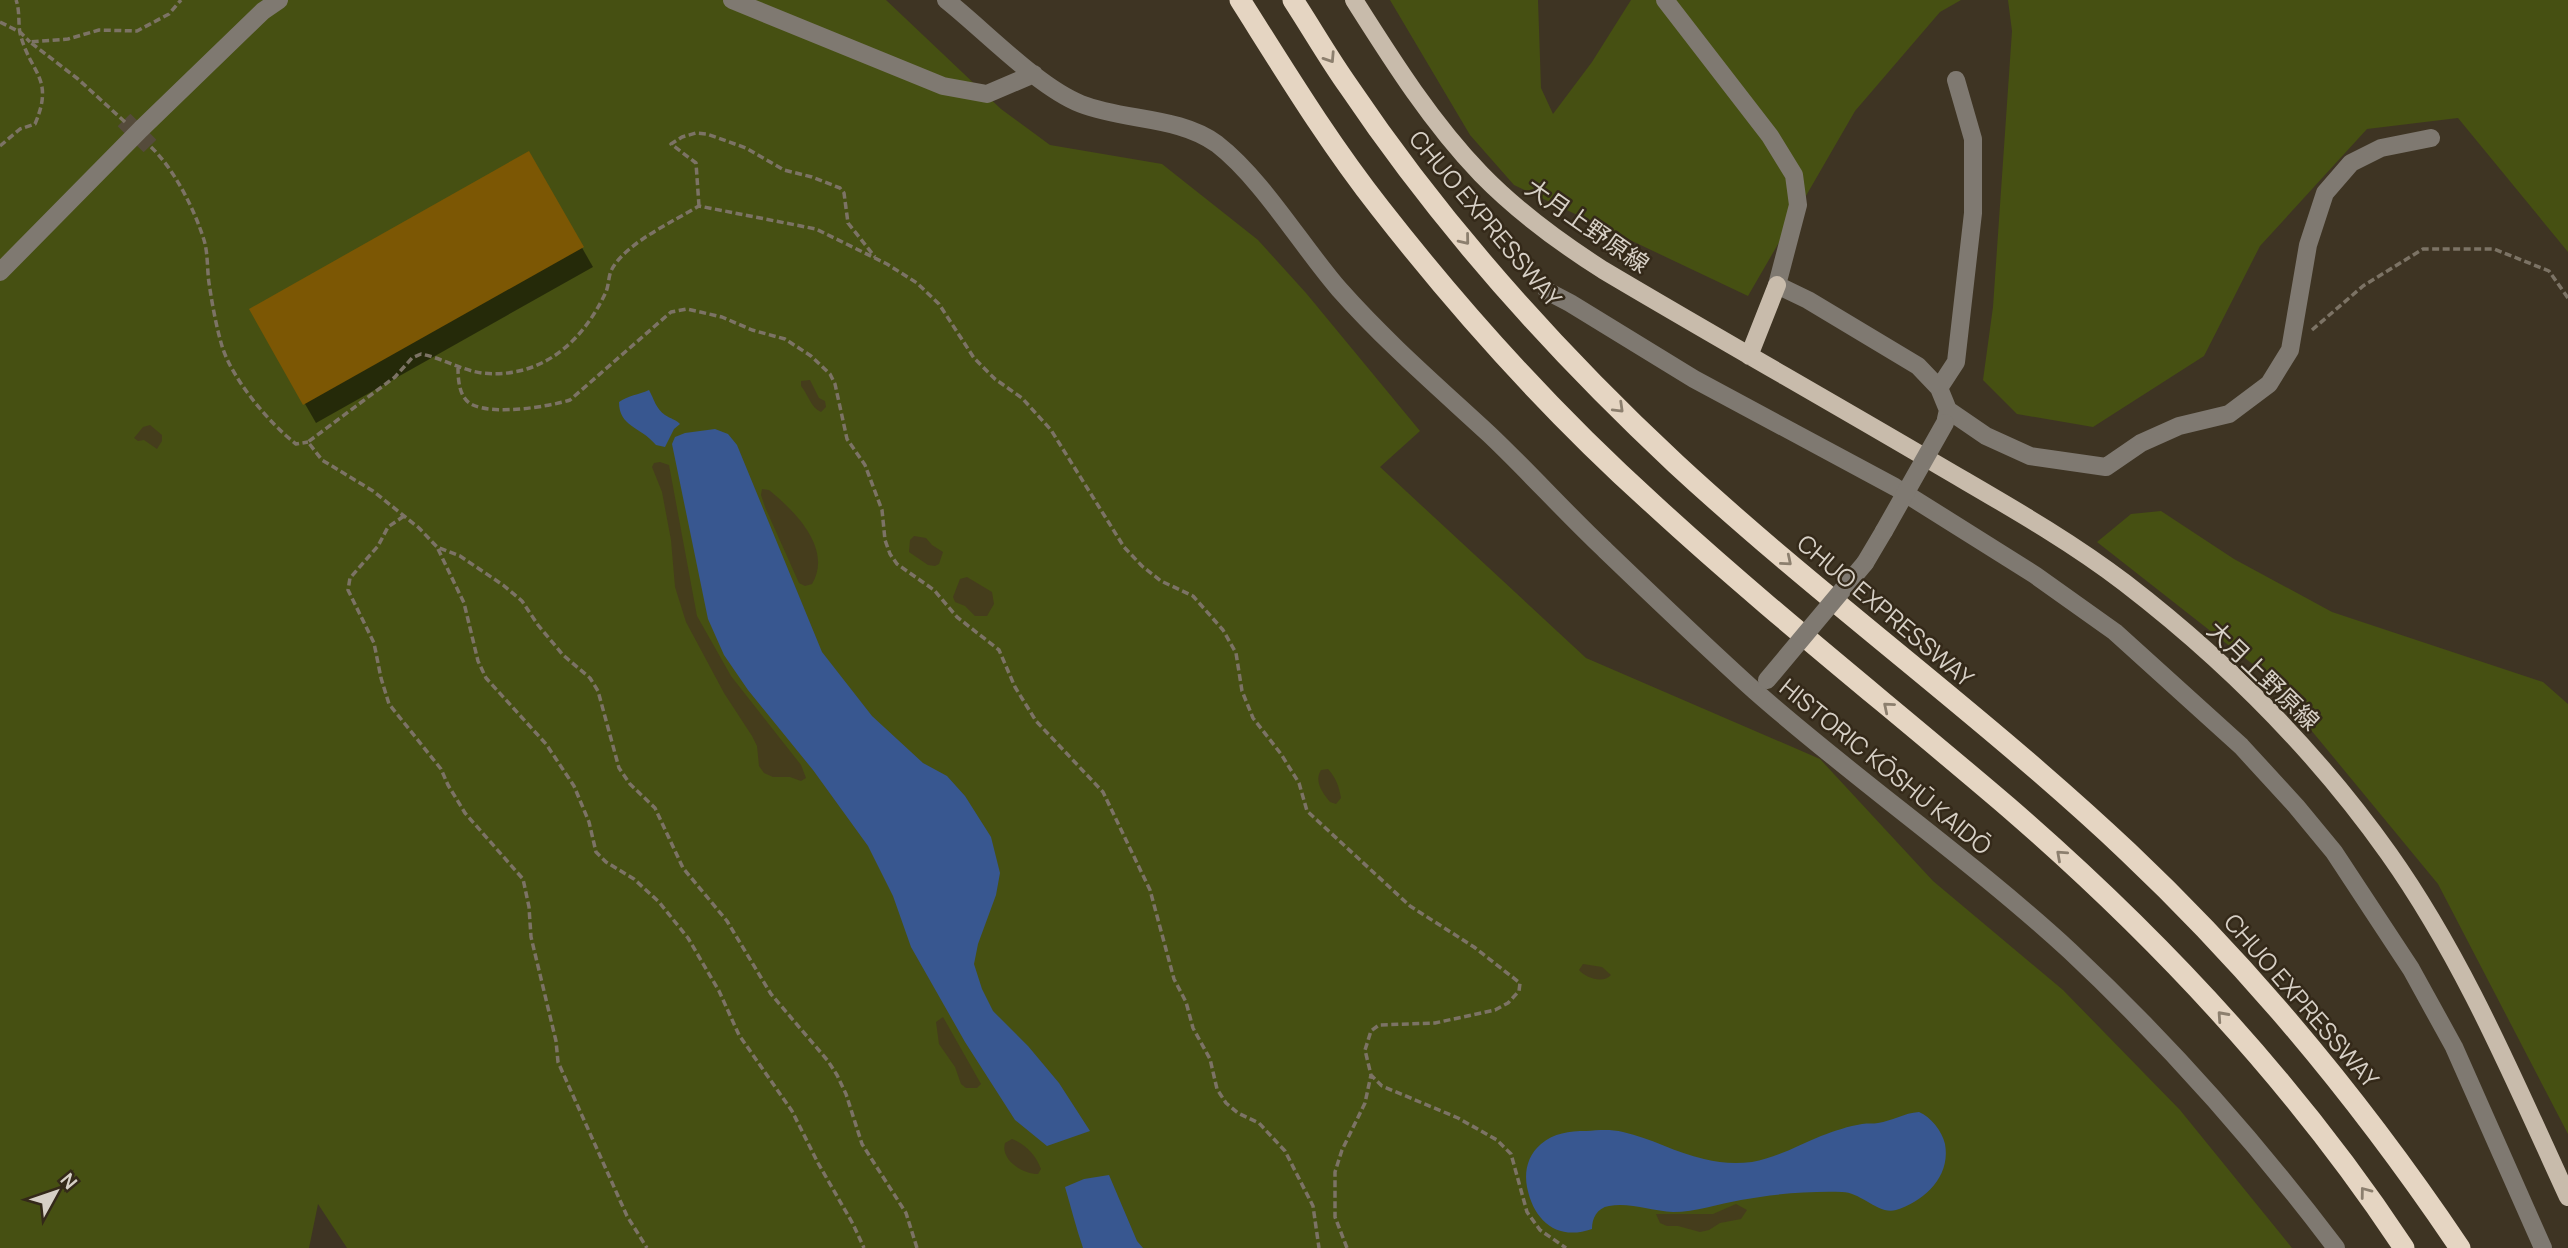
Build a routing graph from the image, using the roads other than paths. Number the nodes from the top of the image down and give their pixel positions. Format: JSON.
{"nodes":[{"id":1,"x":279,"y":0,"type":"edge"},
{"id":2,"x":732,"y":0,"type":"edge"},
{"id":3,"x":946,"y":0,"type":"edge"},
{"id":4,"x":1240,"y":0,"type":"edge"},
{"id":5,"x":1293,"y":0,"type":"edge"},
{"id":6,"x":1354,"y":0,"type":"edge"},
{"id":7,"x":1665,"y":0,"type":"edge"},
{"id":8,"x":1034,"y":74,"type":"junction"},
{"id":9,"x":1956,"y":80,"type":"dead end"},
{"id":10,"x":2431,"y":138,"type":"dead end"},
{"id":11,"x":0,"y":272,"type":"edge"},
{"id":12,"x":1777,"y":285,"type":"junction"},
{"id":13,"x":1547,"y":291,"type":"dead end"},
{"id":14,"x":1749,"y":356,"type":"junction"},
{"id":15,"x":1939,"y":388,"type":"junction"},
{"id":16,"x":1947,"y":417,"type":"junction"},
{"id":17,"x":1762,"y":686,"type":"junction"},
{"id":18,"x":2568,"y":1197,"type":"edge"},
{"id":19,"x":2336,"y":1248,"type":"edge"},
{"id":20,"x":2404,"y":1248,"type":"edge"},
{"id":21,"x":2460,"y":1248,"type":"edge"},
{"id":22,"x":2543,"y":1248,"type":"edge"}],
"edges":[{"from":1,"to":11,"type":"street"},
{"from":2,"to":8,"type":"street"},
{"from":3,"to":8,"type":"street"},
{"from":20,"to":4,"type":"highway","one_way":true},
{"from":5,"to":21,"type":"highway","name":"CHUO EXPRESSWAY","one_way":true},
{"from":6,"to":14,"type":"main road","name":"大月上野原線"},
{"from":7,"to":12,"type":"street"},
{"from":8,"to":17,"type":"street"},
{"from":9,"to":15,"type":"street"},
{"from":10,"to":16,"type":"street"},
{"from":12,"to":14,"type":"main road"},
{"from":12,"to":15,"type":"street"},
{"from":13,"to":22,"type":"street"},
{"from":14,"to":18,"type":"main road","name":"大月上野原線"},
{"from":15,"to":16,"type":"street"},
{"from":16,"to":17,"type":"street","name":"HISTORIC KŌSHŪ KAIDŌ","bridge":true},
{"from":17,"to":19,"type":"street","name":"HISTORIC KŌSHŪ KAIDŌ"}]}
